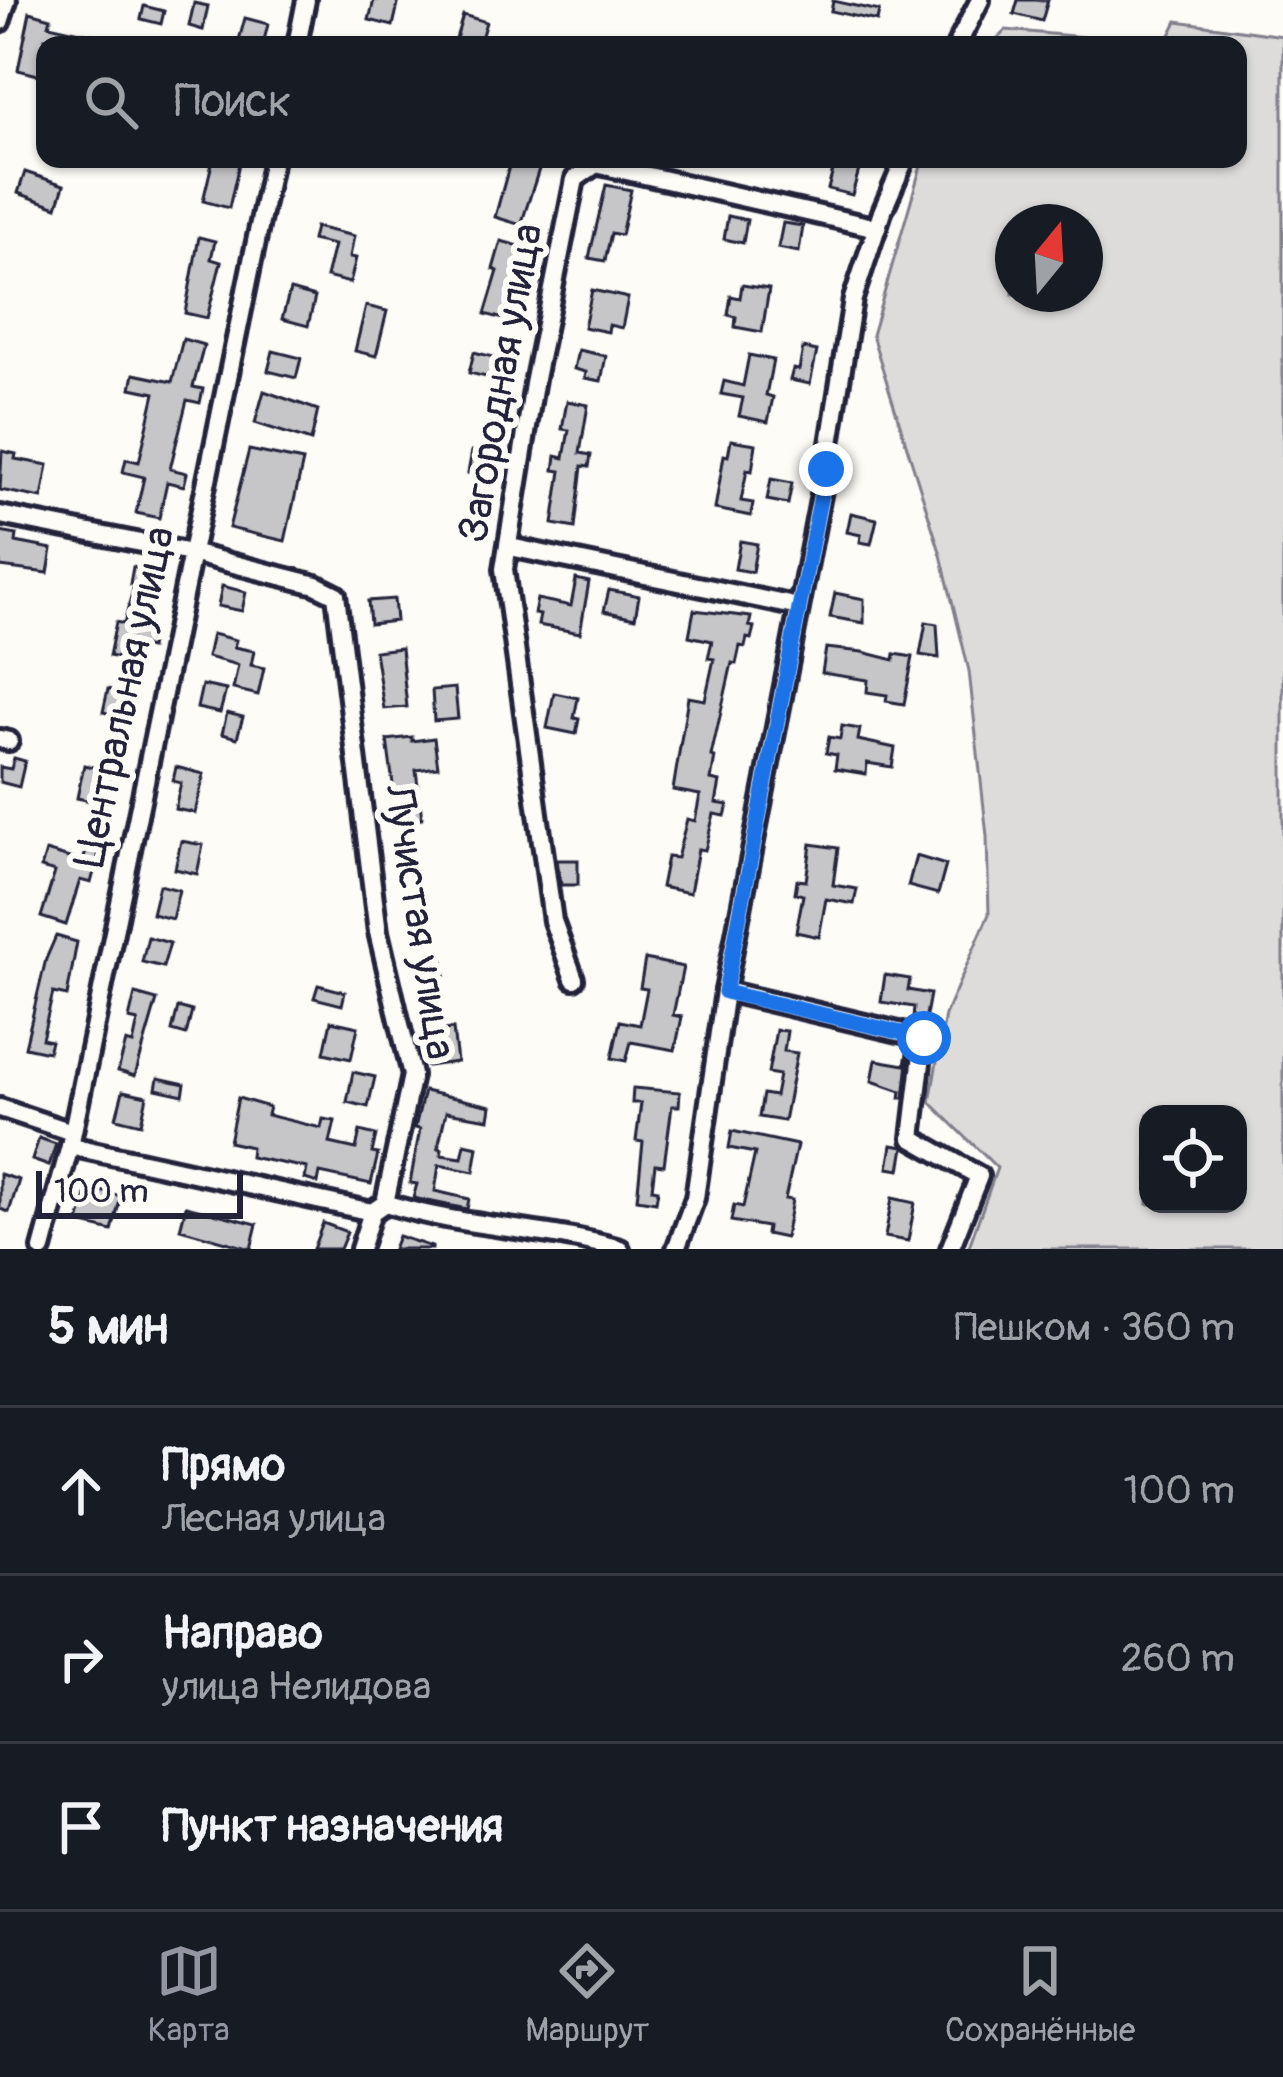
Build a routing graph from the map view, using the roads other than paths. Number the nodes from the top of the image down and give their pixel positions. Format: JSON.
{"nodes":[{"id":1,"x":7,"y":0,"type":"edge"},
{"id":2,"x":306,"y":0,"type":"edge"},
{"id":3,"x":980,"y":0,"type":"edge"},
{"id":4,"x":0,"y":22,"type":"edge"},
{"id":5,"x":299,"y":36,"type":"edge"},
{"id":6,"x":962,"y":36,"type":"edge"},
{"id":7,"x":271,"y":168,"type":"edge"},
{"id":8,"x":590,"y":168,"type":"edge"},
{"id":9,"x":614,"y":168,"type":"edge"},
{"id":10,"x":901,"y":168,"type":"edge"},
{"id":11,"x":877,"y":228,"type":"junction"},
{"id":12,"x":0,"y":515,"type":"edge"},
{"id":13,"x":510,"y":547,"type":"junction"},
{"id":14,"x":191,"y":553,"type":"junction"},
{"id":15,"x":799,"y":607,"type":"junction"},
{"id":16,"x":574,"y":979,"type":"dead end"},
{"id":17,"x":725,"y":992,"type":"junction"},
{"id":18,"x":0,"y":1108,"type":"edge"},
{"id":19,"x":71,"y":1139,"type":"junction"},
{"id":20,"x":379,"y":1208,"type":"junction"},
{"id":21,"x":42,"y":1249,"type":"edge"},
{"id":22,"x":360,"y":1249,"type":"edge"},
{"id":23,"x":620,"y":1249,"type":"edge"},
{"id":24,"x":676,"y":1249,"type":"edge"},
{"id":25,"x":950,"y":1249,"type":"edge"}],
"edges":[{"from":1,"to":4,"type":"street"},
{"from":2,"to":5,"type":"street"},
{"from":3,"to":6,"type":"street"},
{"from":7,"to":14,"type":"street","name":"Центральная улица"},
{"from":8,"to":13,"type":"street","name":"Загородная улица"},
{"from":9,"to":11,"type":"street","name":"Загородная улица"},
{"from":10,"to":11,"type":"street"},
{"from":11,"to":15,"type":"street"},
{"from":12,"to":14,"type":"street"},
{"from":13,"to":15,"type":"street"},
{"from":13,"to":16,"type":"street","name":"Загородная улица"},
{"from":14,"to":19,"type":"street","name":"Центральная улица"},
{"from":14,"to":20,"type":"street","name":"Лучистая улица"},
{"from":15,"to":17,"type":"street"},
{"from":17,"to":24,"type":"street"},
{"from":17,"to":25,"type":"street"},
{"from":18,"to":19,"type":"street"},
{"from":19,"to":20,"type":"street"},
{"from":19,"to":21,"type":"street","name":"Центральная улица"},
{"from":20,"to":22,"type":"street","name":"Лучистая улица"},
{"from":20,"to":23,"type":"street"}]}
